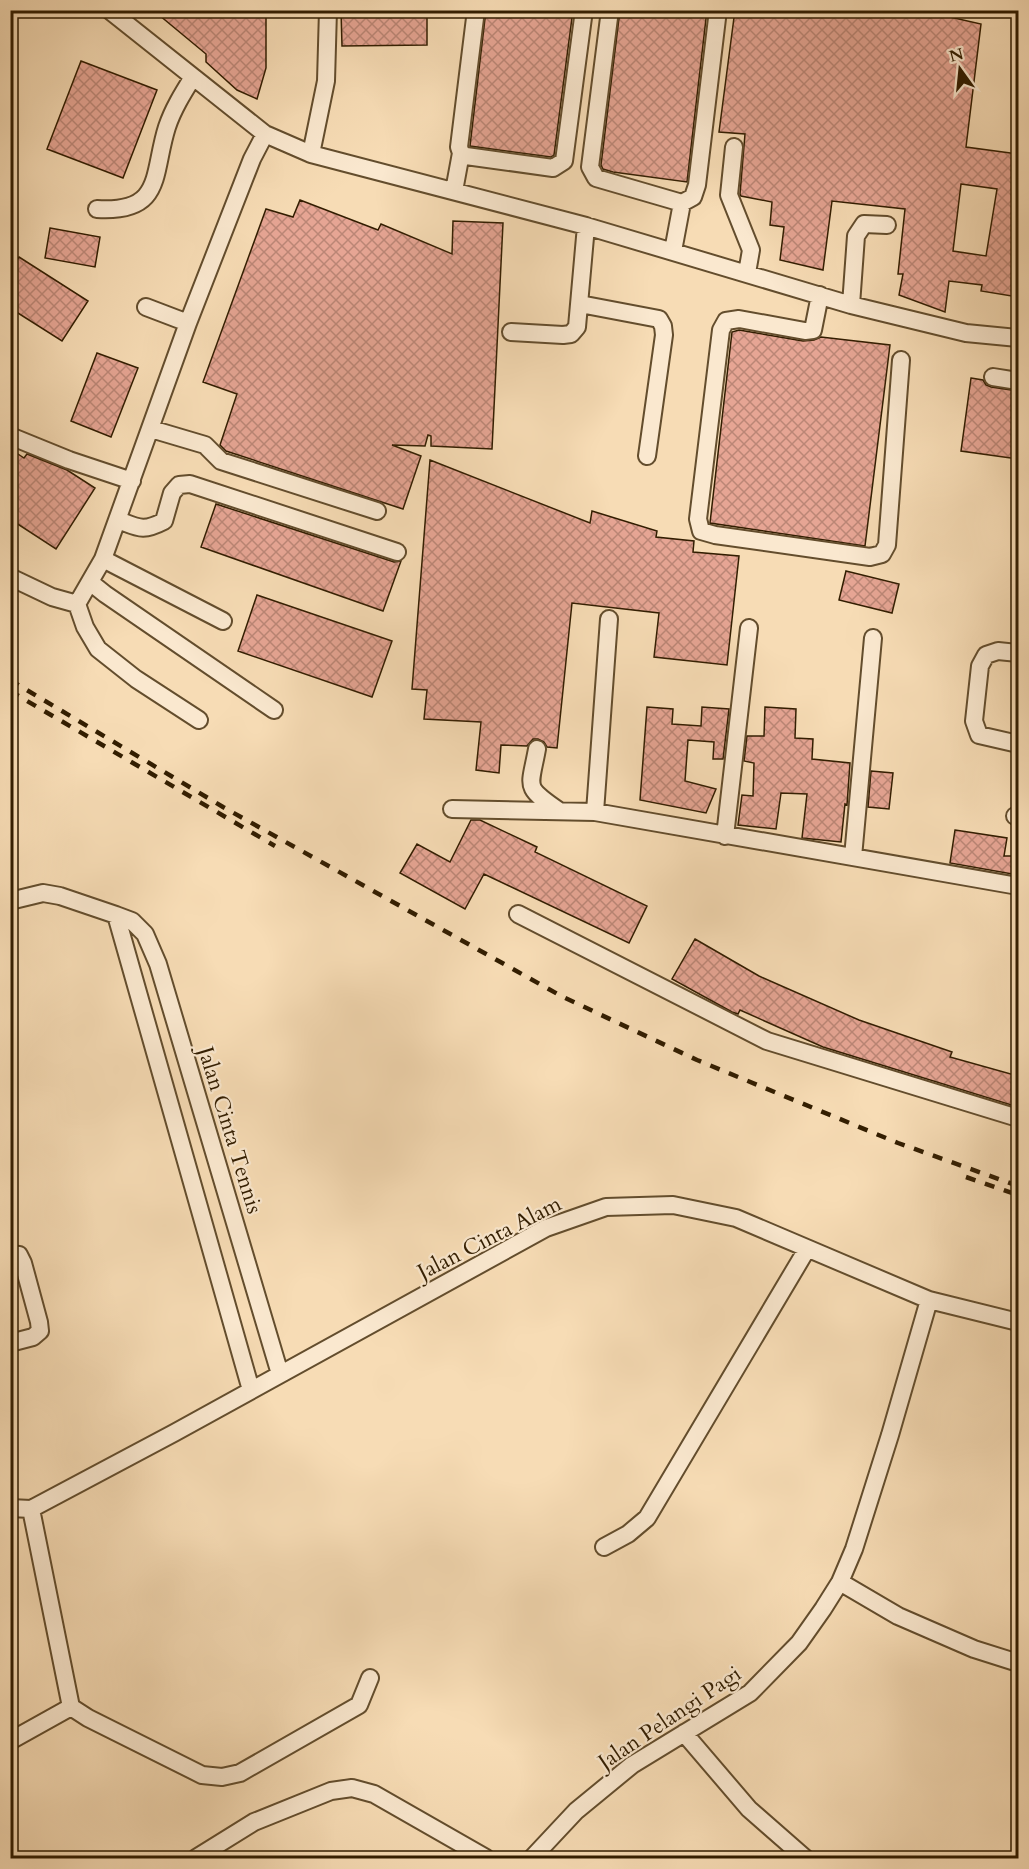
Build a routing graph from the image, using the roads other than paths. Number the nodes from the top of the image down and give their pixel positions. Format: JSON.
{"nodes":[{"id":1,"x":109,"y":10,"type":"edge"},
{"id":2,"x":328,"y":10,"type":"edge"},
{"id":3,"x":476,"y":10,"type":"edge"},
{"id":4,"x":584,"y":10,"type":"edge"},
{"id":5,"x":610,"y":10,"type":"edge"},
{"id":6,"x":718,"y":10,"type":"edge"},
{"id":7,"x":193,"y":77,"type":"junction"},
{"id":8,"x":265,"y":134,"type":"junction"},
{"id":9,"x":734,"y":147,"type":"dead end"},
{"id":10,"x":461,"y":153,"type":"junction"},
{"id":11,"x":311,"y":154,"type":"junction"},
{"id":12,"x":453,"y":191,"type":"junction"},
{"id":13,"x":682,"y":203,"type":"junction"},
{"id":14,"x":97,"y":209,"type":"dead end"},
{"id":15,"x":887,"y":225,"type":"dead end"},
{"id":16,"x":586,"y":226,"type":"junction"},
{"id":17,"x":673,"y":251,"type":"junction"},
{"id":18,"x":747,"y":273,"type":"junction"},
{"id":19,"x":820,"y":295,"type":"junction"},
{"id":20,"x":580,"y":304,"type":"junction"},
{"id":21,"x":852,"y":305,"type":"junction"},
{"id":22,"x":146,"y":307,"type":"dead end"},
{"id":23,"x":188,"y":323,"type":"junction"},
{"id":24,"x":511,"y":332,"type":"dead end"},
{"id":25,"x":1018,"y":338,"type":"edge"},
{"id":26,"x":902,"y":360,"type":"dead end"},
{"id":27,"x":993,"y":377,"type":"dead end"},
{"id":28,"x":1018,"y":381,"type":"edge"},
{"id":29,"x":151,"y":429,"type":"junction"},
{"id":30,"x":10,"y":436,"type":"edge"},
{"id":31,"x":647,"y":456,"type":"dead end"},
{"id":32,"x":132,"y":481,"type":"junction"},
{"id":33,"x":377,"y":511,"type":"dead end"},
{"id":34,"x":118,"y":520,"type":"junction"},
{"id":35,"x":397,"y":552,"type":"dead end"},
{"id":36,"x":103,"y":559,"type":"junction"},
{"id":37,"x":10,"y":577,"type":"edge"},
{"id":38,"x":90,"y":582,"type":"junction"},
{"id":39,"x":77,"y":604,"type":"junction"},
{"id":40,"x":609,"y":619,"type":"dead end"},
{"id":41,"x":224,"y":621,"type":"dead end"},
{"id":42,"x":748,"y":628,"type":"dead end"},
{"id":43,"x":873,"y":638,"type":"dead end"},
{"id":44,"x":1018,"y":653,"type":"edge"},
{"id":45,"x":274,"y":710,"type":"dead end"},
{"id":46,"x":199,"y":720,"type":"dead end"},
{"id":47,"x":1018,"y":744,"type":"edge"},
{"id":48,"x":537,"y":749,"type":"dead end"},
{"id":49,"x":452,"y":809,"type":"dead end"},
{"id":50,"x":559,"y":811,"type":"junction"},
{"id":51,"x":595,"y":812,"type":"junction"},
{"id":52,"x":725,"y":836,"type":"junction"},
{"id":53,"x":853,"y":857,"type":"junction"},
{"id":54,"x":1018,"y":886,"type":"edge"},
{"id":55,"x":10,"y":901,"type":"edge"},
{"id":56,"x":518,"y":914,"type":"dead end"},
{"id":57,"x":116,"y":915,"type":"junction"},
{"id":58,"x":158,"y":964,"type":"junction"},
{"id":59,"x":133,"y":972,"type":"junction"},
{"id":60,"x":1018,"y":1118,"type":"edge"},
{"id":61,"x":807,"y":1249,"type":"junction"},
{"id":62,"x":10,"y":1254,"type":"edge"},
{"id":63,"x":929,"y":1300,"type":"junction"},
{"id":64,"x":1018,"y":1322,"type":"edge"},
{"id":65,"x":10,"y":1343,"type":"edge"},
{"id":66,"x":280,"y":1374,"type":"junction"},
{"id":67,"x":251,"y":1390,"type":"junction"},
{"id":68,"x":10,"y":1508,"type":"edge"},
{"id":69,"x":31,"y":1509,"type":"junction"},
{"id":70,"x":604,"y":1547,"type":"dead end"},
{"id":71,"x":840,"y":1582,"type":"junction"},
{"id":72,"x":1018,"y":1663,"type":"edge"},
{"id":73,"x":370,"y":1678,"type":"dead end"},
{"id":74,"x":71,"y":1707,"type":"junction"},
{"id":75,"x":684,"y":1733,"type":"junction"},
{"id":76,"x":10,"y":1741,"type":"edge"},
{"id":77,"x":536,"y":1856,"type":"edge"},
{"id":78,"x":196,"y":1858,"type":"edge"},
{"id":79,"x":486,"y":1858,"type":"edge"},
{"id":80,"x":805,"y":1858,"type":"edge"}],
"edges":[{"from":1,"to":7,"type":"street"},
{"from":2,"to":11,"type":"street"},
{"from":3,"to":10,"type":"street"},
{"from":4,"to":10,"type":"street"},
{"from":5,"to":13,"type":"street"},
{"from":6,"to":13,"type":"street"},
{"from":7,"to":8,"type":"street"},
{"from":7,"to":14,"type":"street"},
{"from":8,"to":11,"type":"street"},
{"from":8,"to":23,"type":"street"},
{"from":9,"to":18,"type":"street"},
{"from":10,"to":12,"type":"street"},
{"from":11,"to":12,"type":"street"},
{"from":12,"to":16,"type":"street"},
{"from":13,"to":17,"type":"street"},
{"from":15,"to":21,"type":"street"},
{"from":16,"to":17,"type":"street"},
{"from":16,"to":20,"type":"street"},
{"from":17,"to":18,"type":"street"},
{"from":18,"to":19,"type":"street"},
{"from":19,"to":21,"type":"street"},
{"from":19,"to":26,"type":"street"},
{"from":20,"to":24,"type":"street"},
{"from":20,"to":31,"type":"street"},
{"from":21,"to":25,"type":"street"},
{"from":22,"to":23,"type":"street"},
{"from":23,"to":29,"type":"street"},
{"from":27,"to":28,"type":"street"},
{"from":29,"to":32,"type":"street"},
{"from":29,"to":33,"type":"street"},
{"from":30,"to":32,"type":"street"},
{"from":32,"to":34,"type":"street"},
{"from":34,"to":35,"type":"street"},
{"from":34,"to":36,"type":"street"},
{"from":36,"to":38,"type":"street"},
{"from":36,"to":41,"type":"street"},
{"from":37,"to":39,"type":"street"},
{"from":38,"to":39,"type":"street"},
{"from":38,"to":45,"type":"street"},
{"from":39,"to":46,"type":"street"},
{"from":40,"to":51,"type":"street"},
{"from":42,"to":52,"type":"street"},
{"from":43,"to":53,"type":"street"},
{"from":44,"to":47,"type":"street"},
{"from":48,"to":50,"type":"street"},
{"from":49,"to":50,"type":"street"},
{"from":50,"to":51,"type":"street"},
{"from":51,"to":52,"type":"street"},
{"from":52,"to":53,"type":"street"},
{"from":53,"to":54,"type":"street"},
{"from":55,"to":57,"type":"street","name":"Jalan Cinta Tennis"},
{"from":56,"to":60,"type":"street"},
{"from":57,"to":58,"type":"street","name":"Jalan Cinta Tennis"},
{"from":57,"to":59,"type":"street"},
{"from":58,"to":59,"type":"street"},
{"from":58,"to":66,"type":"street","name":"Jalan Cinta Tennis"},
{"from":59,"to":67,"type":"street"},
{"from":61,"to":63,"type":"street","name":"Jalan Cinta Alam"},
{"from":61,"to":66,"type":"street","name":"Jalan Cinta Alam"},
{"from":61,"to":70,"type":"street"},
{"from":62,"to":65,"type":"street"},
{"from":63,"to":64,"type":"street","name":"Jalan Cinta Alam"},
{"from":63,"to":71,"type":"street","name":"Jalan Pelangi Pagi"},
{"from":66,"to":67,"type":"street","name":"Jalan Cinta Alam"},
{"from":67,"to":69,"type":"street","name":"Jalan Cinta Alam"},
{"from":68,"to":69,"type":"street"},
{"from":69,"to":74,"type":"street"},
{"from":71,"to":72,"type":"street"},
{"from":71,"to":75,"type":"street","name":"Jalan Pelangi Pagi"},
{"from":73,"to":74,"type":"street"},
{"from":74,"to":76,"type":"street"},
{"from":75,"to":77,"type":"street","name":"Jalan Pelangi Pagi"},
{"from":75,"to":80,"type":"street"},
{"from":78,"to":79,"type":"street"}]}
